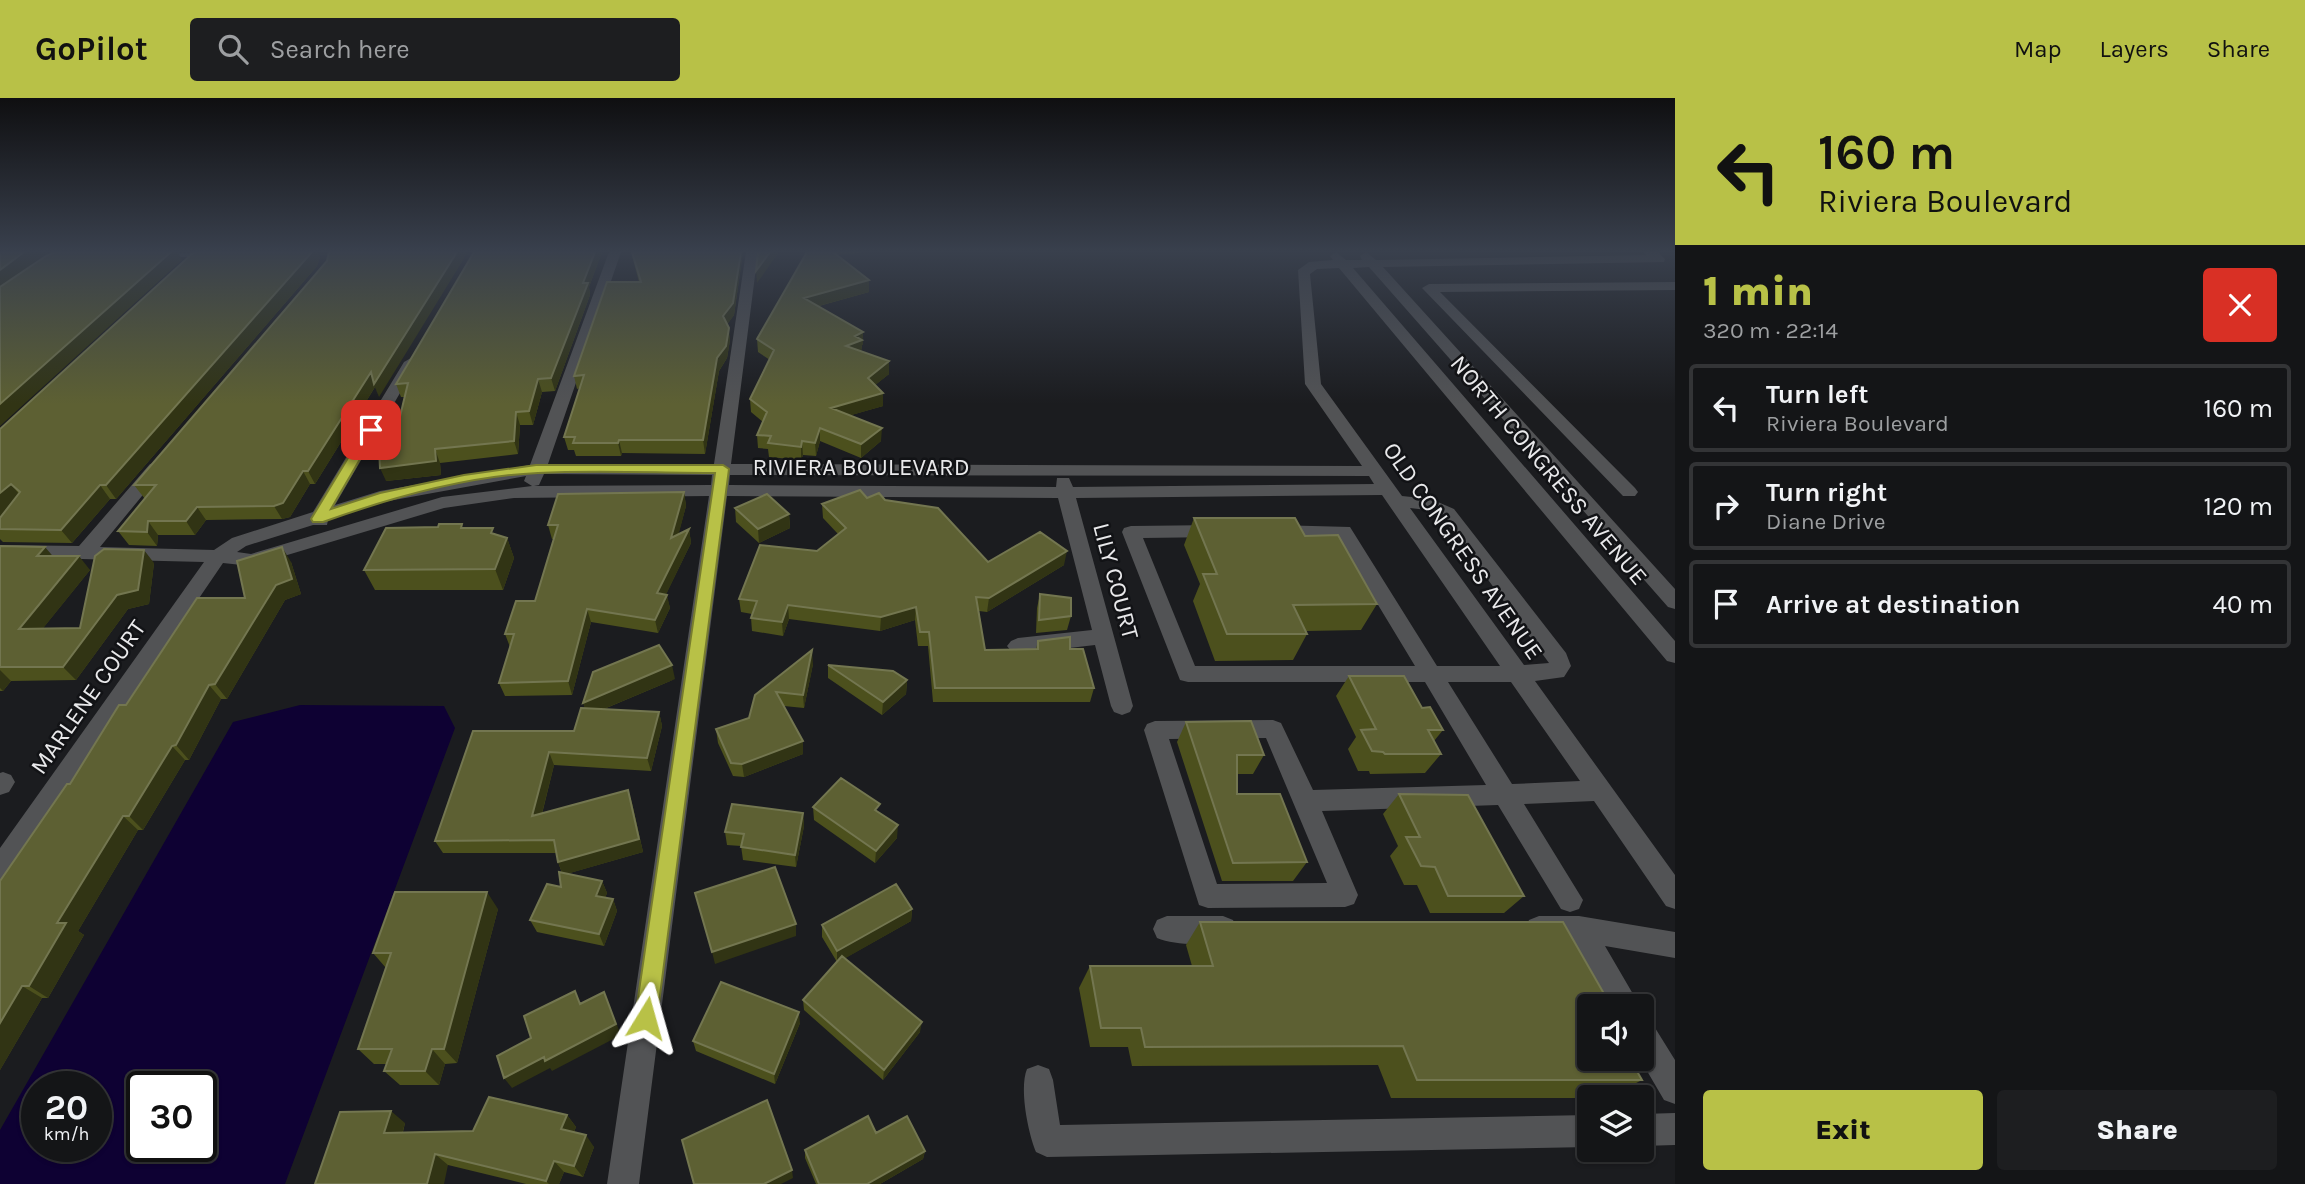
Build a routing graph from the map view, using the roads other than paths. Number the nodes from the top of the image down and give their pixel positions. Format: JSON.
{"nodes":[{"id":1,"x":597,"y":303,"type":"edge"},
{"id":2,"x":745,"y":303,"type":"edge"},
{"id":3,"x":1306,"y":303,"type":"edge"},
{"id":4,"x":1376,"y":303,"type":"edge"},
{"id":5,"x":1407,"y":303,"type":"edge"},
{"id":6,"x":1443,"y":303,"type":"edge"},
{"id":7,"x":421,"y":345,"type":"edge"},
{"id":8,"x":166,"y":457,"type":"edge"},
{"id":9,"x":536,"y":469,"type":"junction"},
{"id":10,"x":1060,"y":470,"type":"junction"},
{"id":11,"x":1374,"y":471,"type":"junction"},
{"id":12,"x":721,"y":480,"type":"junction"},
{"id":13,"x":529,"y":492,"type":"junction"},
{"id":14,"x":1629,"y":492,"type":"dead end"},
{"id":15,"x":1066,"y":493,"type":"junction"},
{"id":16,"x":1391,"y":495,"type":"junction"},
{"id":17,"x":318,"y":519,"type":"junction"},
{"id":18,"x":332,"y":535,"type":"junction"},
{"id":19,"x":0,"y":551,"type":"edge"},
{"id":20,"x":86,"y":551,"type":"junction"},
{"id":21,"x":218,"y":555,"type":"junction"},
{"id":22,"x":1674,"y":598,"type":"edge"},
{"id":23,"x":1634,"y":608,"type":"junction"},
{"id":24,"x":1104,"y":636,"type":"junction"},
{"id":25,"x":1018,"y":646,"type":"edge"},
{"id":26,"x":1675,"y":655,"type":"edge"},
{"id":27,"x":1432,"y":674,"type":"junction"},
{"id":28,"x":1517,"y":674,"type":"junction"},
{"id":29,"x":1122,"y":706,"type":"dead end"},
{"id":30,"x":1600,"y":791,"type":"junction"},
{"id":31,"x":1505,"y":794,"type":"junction"},
{"id":32,"x":1306,"y":801,"type":"junction"},
{"id":33,"x":0,"y":869,"type":"edge"},
{"id":34,"x":1675,"y":897,"type":"edge"},
{"id":35,"x":1570,"y":900,"type":"dead end"},
{"id":36,"x":1167,"y":929,"type":"dead end"},
{"id":37,"x":1250,"y":929,"type":"edge"},
{"id":38,"x":1511,"y":929,"type":"edge"},
{"id":39,"x":1579,"y":929,"type":"junction"},
{"id":40,"x":1675,"y":945,"type":"edge"},
{"id":41,"x":1619,"y":994,"type":"edge"},
{"id":42,"x":1654,"y":1053,"type":"edge"},
{"id":43,"x":1038,"y":1080,"type":"dead end"},
{"id":44,"x":1675,"y":1089,"type":"edge"},
{"id":45,"x":1675,"y":1129,"type":"edge"},
{"id":46,"x":1654,"y":1130,"type":"edge"},
{"id":47,"x":1577,"y":1131,"type":"edge"},
{"id":48,"x":623,"y":1184,"type":"edge"}],
"edges":[{"from":1,"to":9,"type":"street"},
{"from":2,"to":12,"type":"street"},
{"from":3,"to":11,"type":"street","name":"OLD CONGRESS AVENUE"},
{"from":4,"to":23,"type":"street","name":"NORTH CONGRESS AVENUE"},
{"from":5,"to":22,"type":"street","name":"NORTH CONGRESS AVENUE"},
{"from":6,"to":14,"type":"street"},
{"from":7,"to":17,"type":"street"},
{"from":8,"to":20,"type":"street"},
{"from":9,"to":12,"type":"street","name":"RIVIERA BOULEVARD"},
{"from":9,"to":13,"type":"street"},
{"from":9,"to":17,"type":"street","name":"RIVIERA BOULEVARD"},
{"from":10,"to":11,"type":"street","name":"RIVIERA BOULEVARD"},
{"from":10,"to":12,"type":"street","name":"RIVIERA BOULEVARD"},
{"from":10,"to":15,"type":"street","name":"LILY COURT"},
{"from":11,"to":16,"type":"street","name":"OLD CONGRESS AVENUE"},
{"from":12,"to":13,"type":"street","name":"RIVIERA BOULEVARD"},
{"from":12,"to":15,"type":"street","name":"RIVIERA BOULEVARD"},
{"from":12,"to":48,"type":"street"},
{"from":13,"to":18,"type":"street","name":"RIVIERA BOULEVARD"},
{"from":15,"to":16,"type":"street","name":"RIVIERA BOULEVARD"},
{"from":15,"to":24,"type":"street","name":"LILY COURT"},
{"from":16,"to":28,"type":"street","name":"OLD CONGRESS AVENUE"},
{"from":16,"to":28,"type":"street","name":"RIVIERA BOULEVARD"},
{"from":17,"to":18,"type":"street"},
{"from":17,"to":21,"type":"street","name":"RIVIERA BOULEVARD"},
{"from":18,"to":21,"type":"street","name":"RIVIERA BOULEVARD"},
{"from":19,"to":20,"type":"street","name":"RIVIERA BOULEVARD"},
{"from":20,"to":21,"type":"street","name":"RIVIERA BOULEVARD"},
{"from":21,"to":33,"type":"street","name":"MARLENE COURT"},
{"from":22,"to":23,"type":"street"},
{"from":23,"to":26,"type":"street","name":"NORTH CONGRESS AVENUE"},
{"from":24,"to":25,"type":"street"},
{"from":24,"to":29,"type":"street","name":"LILY COURT"},
{"from":27,"to":27,"type":"street"},
{"from":27,"to":28,"type":"street"},
{"from":27,"to":31,"type":"street"},
{"from":28,"to":30,"type":"street","name":"OLD CONGRESS AVENUE"},
{"from":30,"to":31,"type":"street"},
{"from":30,"to":34,"type":"street","name":"OLD CONGRESS AVENUE"},
{"from":31,"to":32,"type":"street"},
{"from":31,"to":35,"type":"street"},
{"from":32,"to":32,"type":"street"},
{"from":36,"to":37,"type":"street"},
{"from":38,"to":39,"type":"street"},
{"from":39,"to":40,"type":"street"},
{"from":39,"to":41,"type":"street"},
{"from":42,"to":44,"type":"street"},
{"from":43,"to":47,"type":"street"},
{"from":45,"to":46,"type":"street"}]}
